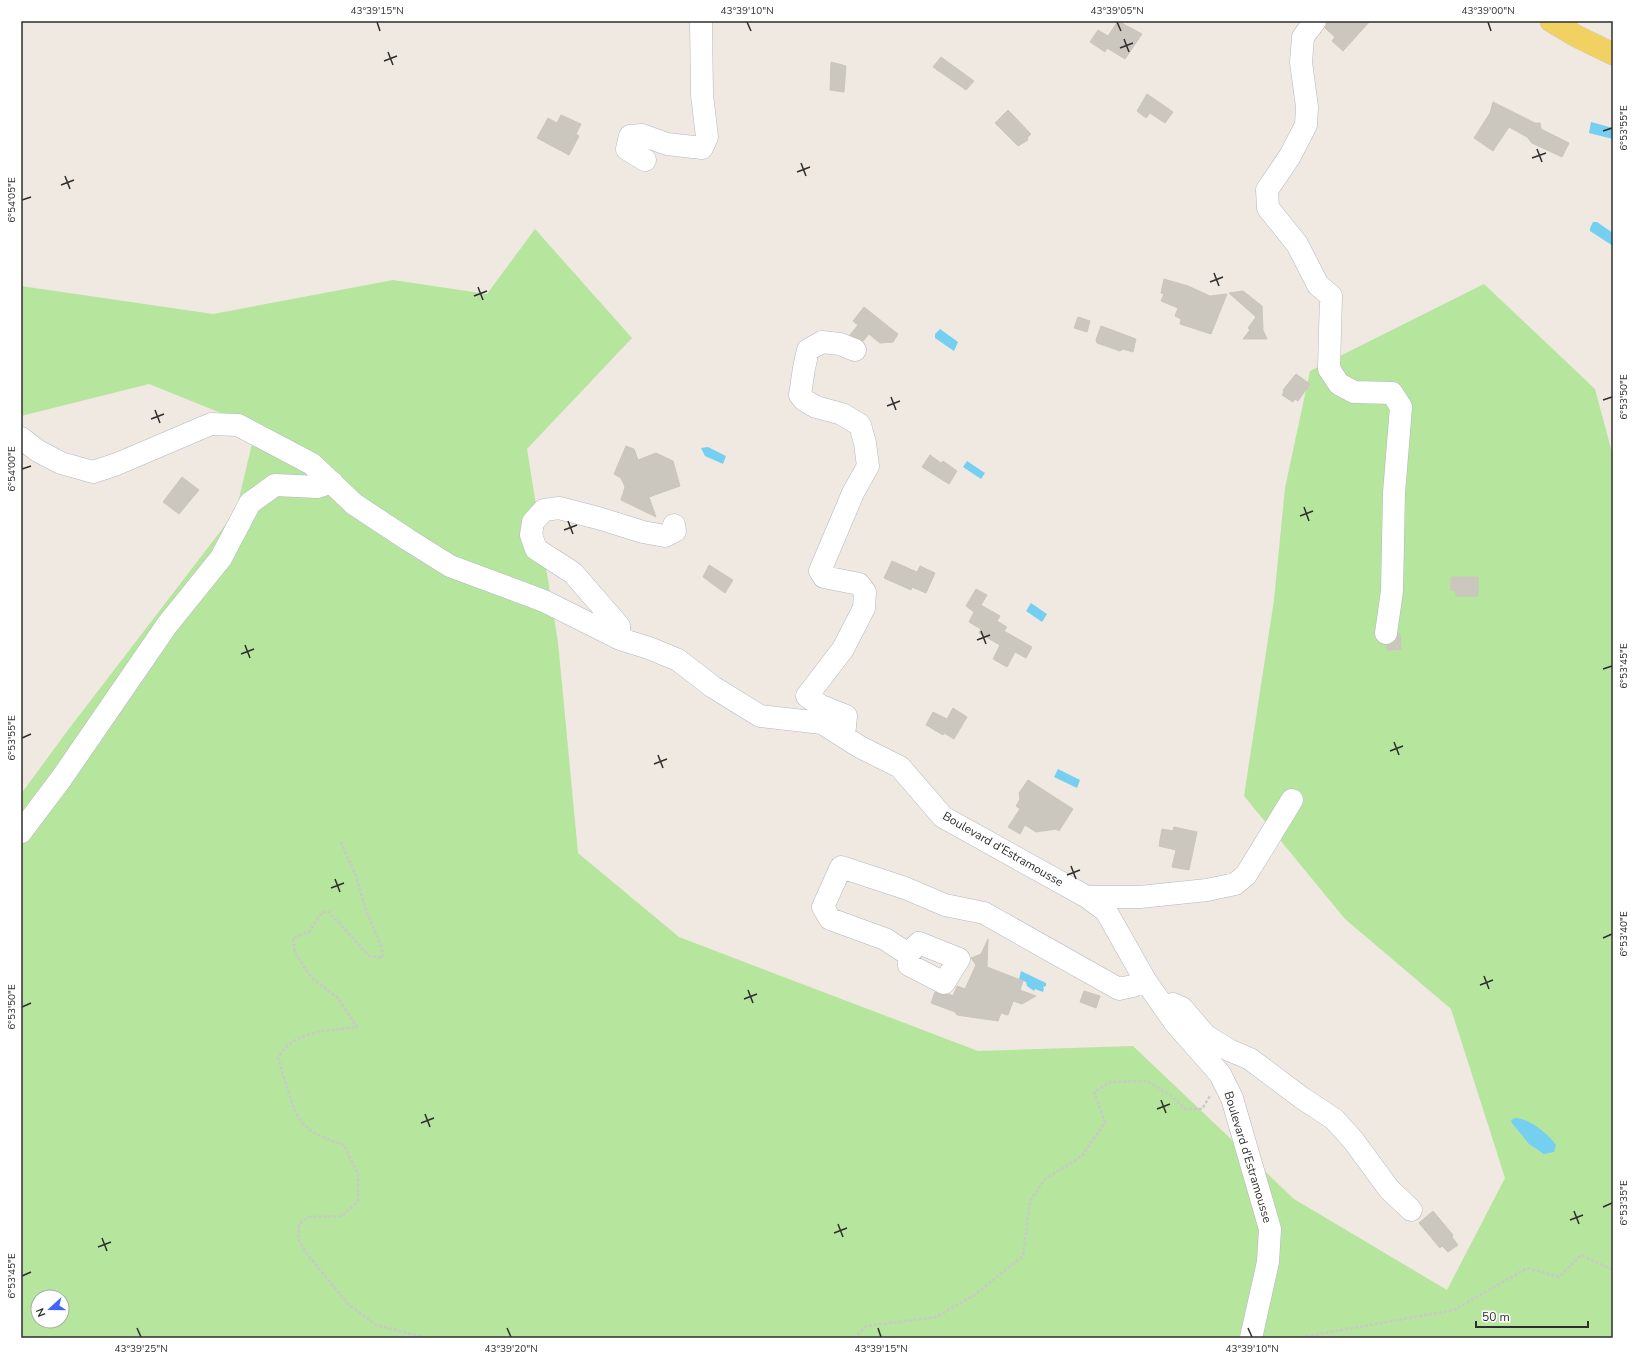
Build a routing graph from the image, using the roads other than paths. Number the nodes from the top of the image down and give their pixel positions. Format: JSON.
{"nodes":[{"id":1,"x":701,"y":21,"type":"edge"},
{"id":2,"x":1315,"y":21,"type":"edge"},
{"id":3,"x":1551,"y":21,"type":"edge"},
{"id":4,"x":1613,"y":54,"type":"edge"},
{"id":5,"x":645,"y":160,"type":"dead end"},
{"id":6,"x":855,"y":350,"type":"dead end"},
{"id":7,"x":21,"y":438,"type":"edge"},
{"id":8,"x":332,"y":482,"type":"junction"},
{"id":9,"x":674,"y":525,"type":"dead end"},
{"id":10,"x":1386,"y":633,"type":"dead end"},
{"id":11,"x":620,"y":639,"type":"junction"},
{"id":12,"x":844,"y":736,"type":"junction"},
{"id":13,"x":1292,"y":800,"type":"dead end"},
{"id":14,"x":21,"y":832,"type":"edge"},
{"id":15,"x":1087,"y":897,"type":"junction"},
{"id":16,"x":908,"y":954,"type":"dead end"},
{"id":17,"x":1145,"y":980,"type":"junction"},
{"id":18,"x":1163,"y":1006,"type":"junction"},
{"id":19,"x":1411,"y":1210,"type":"dead end"},
{"id":20,"x":1251,"y":1338,"type":"edge"}],
"edges":[{"from":1,"to":5,"type":"street"},
{"from":2,"to":10,"type":"street"},
{"from":3,"to":4,"type":"main road"},
{"from":6,"to":12,"type":"street"},
{"from":7,"to":8,"type":"street","name":"Boulevard d'Estramousse"},
{"from":8,"to":11,"type":"street","name":"Boulevard d'Estramousse"},
{"from":8,"to":14,"type":"street"},
{"from":9,"to":11,"type":"street"},
{"from":11,"to":12,"type":"street","name":"Boulevard d'Estramousse"},
{"from":12,"to":15,"type":"street","name":"Boulevard d'Estramousse"},
{"from":13,"to":15,"type":"street"},
{"from":15,"to":17,"type":"street","name":"Boulevard d'Estramousse"},
{"from":16,"to":17,"type":"street"},
{"from":17,"to":18,"type":"street","name":"Boulevard d'Estramousse"},
{"from":18,"to":19,"type":"street"},
{"from":18,"to":20,"type":"street","name":"Boulevard d'Estramousse"}]}
